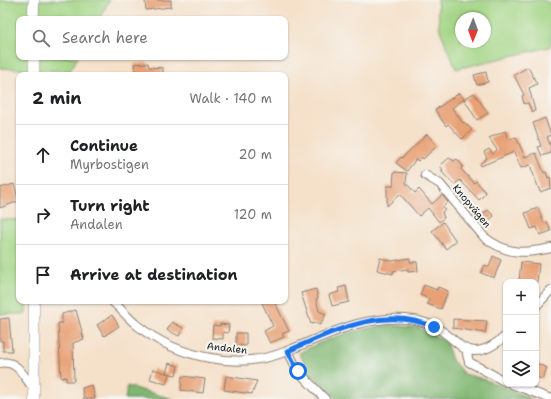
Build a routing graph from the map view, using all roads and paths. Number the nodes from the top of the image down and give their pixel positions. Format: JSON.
{"nodes":[{"id":1,"x":34,"y":0,"type":"edge"},
{"id":2,"x":33,"y":16,"type":"edge"},
{"id":3,"x":34,"y":60,"type":"edge"},
{"id":4,"x":34,"y":72,"type":"edge"},
{"id":5,"x":425,"y":175,"type":"dead end"},
{"id":6,"x":551,"y":248,"type":"edge"},
{"id":7,"x":551,"y":290,"type":"edge"},
{"id":8,"x":539,"y":303,"type":"edge"},
{"id":9,"x":34,"y":304,"type":"edge"},
{"id":10,"x":115,"y":304,"type":"edge"},
{"id":11,"x":503,"y":338,"type":"edge"},
{"id":12,"x":469,"y":350,"type":"junction"},
{"id":13,"x":288,"y":351,"type":"junction"},
{"id":14,"x":0,"y":363,"type":"edge"},
{"id":15,"x":503,"y":380,"type":"edge"},
{"id":16,"x":35,"y":384,"type":"junction"},
{"id":17,"x":520,"y":387,"type":"edge"},
{"id":18,"x":34,"y":399,"type":"edge"},
{"id":19,"x":324,"y":399,"type":"edge"},
{"id":20,"x":551,"y":399,"type":"edge"}],
"edges":[{"from":1,"to":2,"type":"street"},
{"from":3,"to":4,"type":"street"},
{"from":5,"to":6,"type":"street","name":"Knopvägen"},
{"from":7,"to":8,"type":"street"},
{"from":9,"to":16,"type":"street"},
{"from":10,"to":13,"type":"street","name":"Andalen"},
{"from":11,"to":12,"type":"street"},
{"from":12,"to":13,"type":"street","name":"Andalen"},
{"from":12,"to":15,"type":"street"},
{"from":13,"to":19,"type":"street"},
{"from":14,"to":16,"type":"street"},
{"from":16,"to":18,"type":"street"},
{"from":17,"to":20,"type":"street"}]}
